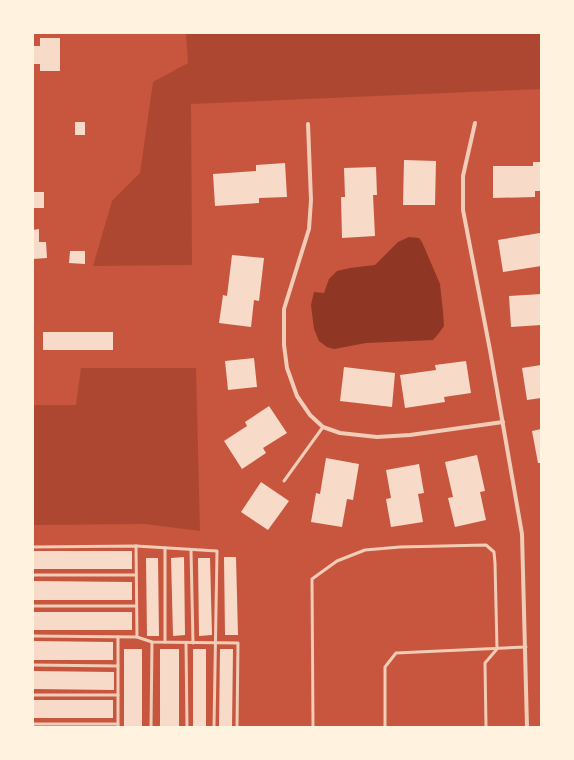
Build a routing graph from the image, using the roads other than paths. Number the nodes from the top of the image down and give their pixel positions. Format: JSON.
{"nodes":[{"id":1,"x":475,"y":123,"type":"dead end"},
{"id":2,"x":308,"y":124,"type":"dead end"},
{"id":3,"x":503,"y":422,"type":"junction"},
{"id":4,"x":324,"y":427,"type":"junction"},
{"id":5,"x":284,"y":481,"type":"dead end"},
{"id":6,"x":136,"y":546,"type":"junction"},
{"id":7,"x":33,"y":547,"type":"edge"},
{"id":8,"x":165,"y":548,"type":"junction"},
{"id":9,"x":191,"y":550,"type":"junction"},
{"id":10,"x":33,"y":575,"type":"edge"},
{"id":11,"x":136,"y":575,"type":"junction"},
{"id":12,"x":33,"y":606,"type":"edge"},
{"id":13,"x":136,"y":606,"type":"junction"},
{"id":14,"x":33,"y":636,"type":"edge"},
{"id":15,"x":118,"y":637,"type":"junction"},
{"id":16,"x":137,"y":637,"type":"junction"},
{"id":17,"x":152,"y":642,"type":"junction"},
{"id":18,"x":165,"y":642,"type":"junction"},
{"id":19,"x":186,"y":643,"type":"junction"},
{"id":20,"x":193,"y":643,"type":"junction"},
{"id":21,"x":215,"y":643,"type":"junction"},
{"id":22,"x":526,"y":647,"type":"junction"},
{"id":23,"x":497,"y":649,"type":"junction"},
{"id":24,"x":33,"y":665,"type":"edge"},
{"id":25,"x":118,"y":666,"type":"junction"},
{"id":26,"x":33,"y":695,"type":"edge"},
{"id":27,"x":118,"y":695,"type":"junction"},
{"id":28,"x":33,"y":724,"type":"edge"},
{"id":29,"x":118,"y":725,"type":"edge"},
{"id":30,"x":152,"y":727,"type":"edge"},
{"id":31,"x":187,"y":727,"type":"edge"},
{"id":32,"x":214,"y":727,"type":"edge"},
{"id":33,"x":237,"y":727,"type":"edge"},
{"id":34,"x":313,"y":727,"type":"edge"},
{"id":35,"x":385,"y":727,"type":"edge"},
{"id":36,"x":486,"y":727,"type":"edge"},
{"id":37,"x":527,"y":727,"type":"edge"}],
"edges":[{"from":1,"to":3,"type":"street"},
{"from":2,"to":4,"type":"street"},
{"from":3,"to":4,"type":"street"},
{"from":3,"to":22,"type":"street"},
{"from":4,"to":5,"type":"lane"},
{"from":6,"to":7,"type":"lane"},
{"from":6,"to":8,"type":"lane"},
{"from":6,"to":11,"type":"lane"},
{"from":8,"to":9,"type":"lane"},
{"from":8,"to":18,"type":"lane"},
{"from":9,"to":20,"type":"lane"},
{"from":9,"to":21,"type":"lane"},
{"from":10,"to":11,"type":"lane"},
{"from":11,"to":13,"type":"lane"},
{"from":12,"to":13,"type":"lane"},
{"from":13,"to":16,"type":"lane"},
{"from":14,"to":15,"type":"lane"},
{"from":15,"to":16,"type":"lane"},
{"from":15,"to":25,"type":"lane"},
{"from":16,"to":17,"type":"lane"},
{"from":17,"to":18,"type":"lane"},
{"from":17,"to":30,"type":"lane"},
{"from":18,"to":19,"type":"lane"},
{"from":19,"to":20,"type":"lane"},
{"from":19,"to":31,"type":"lane"},
{"from":20,"to":21,"type":"lane"},
{"from":21,"to":32,"type":"lane"},
{"from":21,"to":33,"type":"lane"},
{"from":22,"to":23,"type":"lane"},
{"from":22,"to":37,"type":"street"},
{"from":23,"to":34,"type":"lane"},
{"from":23,"to":35,"type":"lane"},
{"from":23,"to":36,"type":"lane"},
{"from":24,"to":25,"type":"lane"},
{"from":25,"to":27,"type":"lane"},
{"from":26,"to":27,"type":"lane"},
{"from":27,"to":29,"type":"lane"},
{"from":28,"to":29,"type":"lane"}]}
